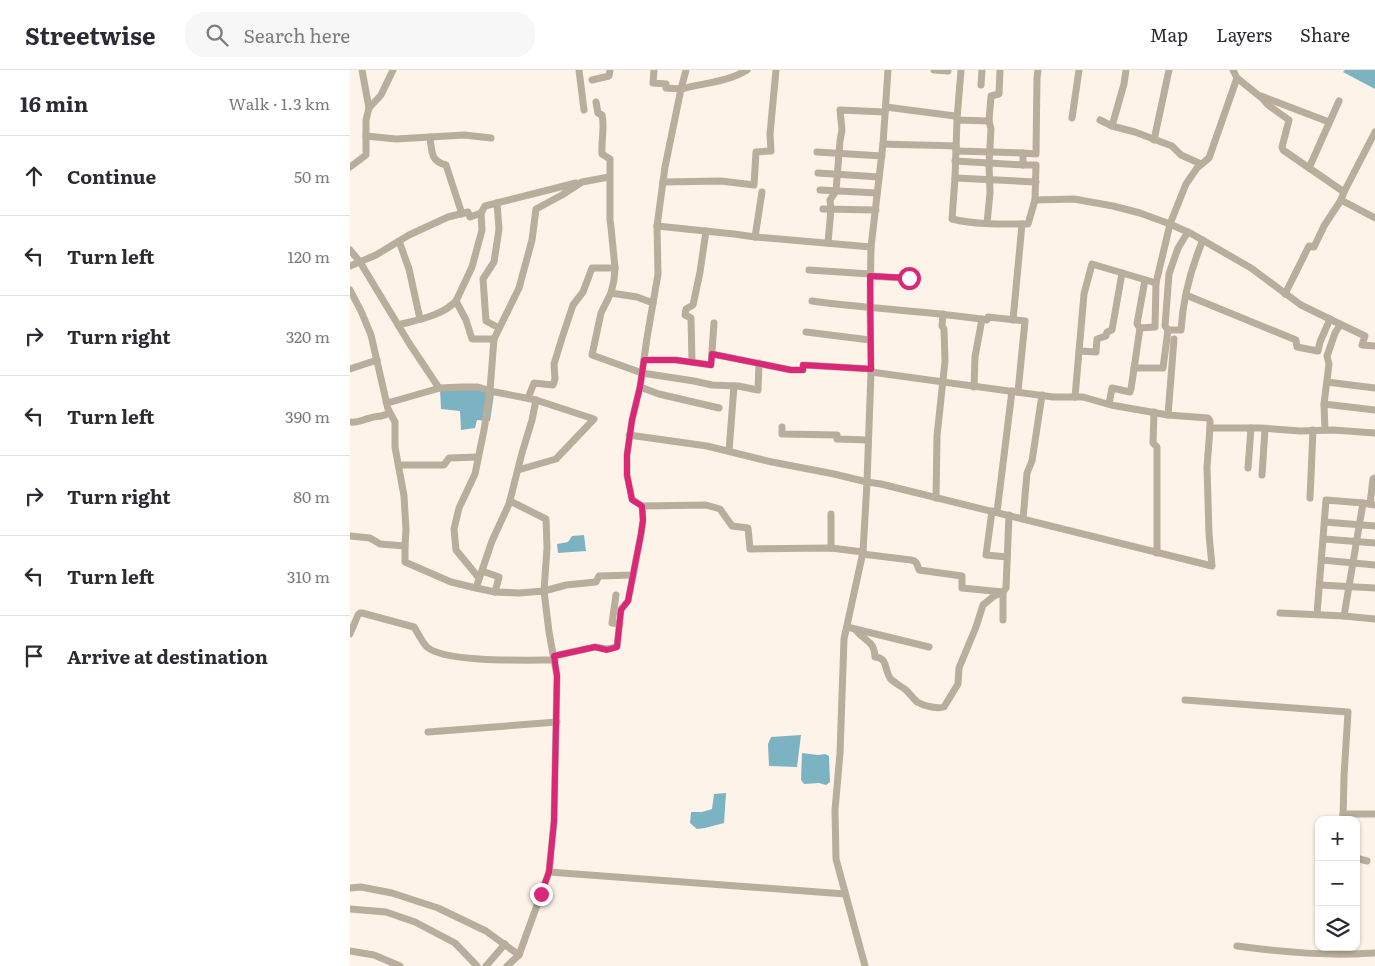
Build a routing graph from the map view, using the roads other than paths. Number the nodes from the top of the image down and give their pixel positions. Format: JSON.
{"nodes":[{"id":1,"x":362,"y":70,"type":"edge"},
{"id":2,"x":394,"y":70,"type":"edge"},
{"id":3,"x":579,"y":70,"type":"edge"},
{"id":4,"x":610,"y":70,"type":"edge"},
{"id":5,"x":654,"y":70,"type":"edge"},
{"id":6,"x":686,"y":70,"type":"edge"},
{"id":7,"x":747,"y":70,"type":"edge"},
{"id":8,"x":776,"y":70,"type":"edge"},
{"id":9,"x":888,"y":70,"type":"edge"},
{"id":10,"x":934,"y":70,"type":"edge"},
{"id":11,"x":961,"y":70,"type":"edge"},
{"id":12,"x":982,"y":70,"type":"edge"},
{"id":13,"x":1000,"y":70,"type":"edge"},
{"id":14,"x":1038,"y":70,"type":"edge"},
{"id":15,"x":1079,"y":70,"type":"edge"},
{"id":16,"x":1126,"y":70,"type":"edge"},
{"id":17,"x":1169,"y":70,"type":"edge"},
{"id":18,"x":1232,"y":70,"type":"edge"},
{"id":19,"x":948,"y":71,"type":"edge"},
{"id":20,"x":1237,"y":78,"type":"junction"},
{"id":21,"x":592,"y":80,"type":"dead end"},
{"id":22,"x":981,"y":85,"type":"dead end"},
{"id":23,"x":682,"y":89,"type":"junction"},
{"id":24,"x":1258,"y":96,"type":"junction"},
{"id":25,"x":1339,"y":101,"type":"dead end"},
{"id":26,"x":596,"y":102,"type":"dead end"},
{"id":27,"x":369,"y":108,"type":"junction"},
{"id":28,"x":584,"y":110,"type":"dead end"},
{"id":29,"x":885,"y":110,"type":"junction"},
{"id":30,"x":956,"y":118,"type":"junction"},
{"id":31,"x":1072,"y":118,"type":"dead end"},
{"id":32,"x":1100,"y":120,"type":"dead end"},
{"id":33,"x":988,"y":121,"type":"junction"},
{"id":34,"x":1329,"y":122,"type":"junction"},
{"id":35,"x":1112,"y":126,"type":"junction"},
{"id":36,"x":1375,"y":132,"type":"edge"},
{"id":37,"x":366,"y":136,"type":"junction"},
{"id":38,"x":430,"y":136,"type":"junction"},
{"id":39,"x":491,"y":138,"type":"dead end"},
{"id":40,"x":1154,"y":140,"type":"junction"},
{"id":41,"x":883,"y":144,"type":"junction"},
{"id":42,"x":956,"y":149,"type":"junction"},
{"id":43,"x":817,"y":152,"type":"dead end"},
{"id":44,"x":989,"y":152,"type":"junction"},
{"id":45,"x":839,"y":153,"type":"junction"},
{"id":46,"x":1023,"y":153,"type":"junction"},
{"id":47,"x":882,"y":156,"type":"junction"},
{"id":48,"x":955,"y":161,"type":"junction"},
{"id":49,"x":989,"y":163,"type":"junction"},
{"id":50,"x":1201,"y":164,"type":"junction"},
{"id":51,"x":1024,"y":165,"type":"junction"},
{"id":52,"x":350,"y":167,"type":"edge"},
{"id":53,"x":1308,"y":168,"type":"junction"},
{"id":54,"x":818,"y":173,"type":"dead end"},
{"id":55,"x":838,"y":174,"type":"junction"},
{"id":56,"x":609,"y":177,"type":"junction"},
{"id":57,"x":879,"y":177,"type":"junction"},
{"id":58,"x":955,"y":178,"type":"junction"},
{"id":59,"x":989,"y":180,"type":"junction"},
{"id":60,"x":582,"y":182,"type":"junction"},
{"id":61,"x":664,"y":182,"type":"junction"},
{"id":62,"x":1036,"y":182,"type":"junction"},
{"id":63,"x":820,"y":190,"type":"dead end"},
{"id":64,"x":836,"y":191,"type":"junction"},
{"id":65,"x":762,"y":192,"type":"dead end"},
{"id":66,"x":877,"y":193,"type":"junction"},
{"id":67,"x":1342,"y":196,"type":"junction"},
{"id":68,"x":1035,"y":200,"type":"junction"},
{"id":69,"x":497,"y":203,"type":"junction"},
{"id":70,"x":827,"y":209,"type":"junction"},
{"id":71,"x":876,"y":210,"type":"junction"},
{"id":72,"x":481,"y":213,"type":"junction"},
{"id":73,"x":462,"y":214,"type":"junction"},
{"id":74,"x":1375,"y":218,"type":"edge"},
{"id":75,"x":987,"y":224,"type":"junction"},
{"id":76,"x":1022,"y":224,"type":"junction"},
{"id":77,"x":1170,"y":224,"type":"junction"},
{"id":78,"x":657,"y":226,"type":"junction"},
{"id":79,"x":706,"y":231,"type":"junction"},
{"id":80,"x":1188,"y":232,"type":"junction"},
{"id":81,"x":755,"y":237,"type":"junction"},
{"id":82,"x":1203,"y":240,"type":"junction"},
{"id":83,"x":399,"y":241,"type":"junction"},
{"id":84,"x":828,"y":243,"type":"junction"},
{"id":85,"x":871,"y":247,"type":"junction"},
{"id":86,"x":350,"y":250,"type":"edge"},
{"id":87,"x":360,"y":262,"type":"junction"},
{"id":88,"x":350,"y":266,"type":"edge"},
{"id":89,"x":615,"y":268,"type":"junction"},
{"id":90,"x":809,"y":270,"type":"dead end"},
{"id":91,"x":1122,"y":273,"type":"junction"},
{"id":92,"x":870,"y":275,"type":"junction"},
{"id":93,"x":916,"y":279,"type":"dead end"},
{"id":94,"x":1145,"y":280,"type":"junction"},
{"id":95,"x":1156,"y":283,"type":"junction"},
{"id":96,"x":350,"y":290,"type":"edge"},
{"id":97,"x":611,"y":293,"type":"junction"},
{"id":98,"x":1286,"y":294,"type":"junction"},
{"id":99,"x":1186,"y":295,"type":"junction"},
{"id":100,"x":456,"y":301,"type":"junction"},
{"id":101,"x":812,"y":301,"type":"dead end"},
{"id":102,"x":653,"y":303,"type":"junction"},
{"id":103,"x":870,"y":307,"type":"junction"},
{"id":104,"x":943,"y":314,"type":"junction"},
{"id":105,"x":420,"y":319,"type":"junction"},
{"id":106,"x":982,"y":319,"type":"junction"},
{"id":107,"x":1330,"y":319,"type":"junction"},
{"id":108,"x":1013,"y":320,"type":"junction"},
{"id":109,"x":714,"y":323,"type":"dead end"},
{"id":110,"x":1340,"y":324,"type":"junction"},
{"id":111,"x":398,"y":325,"type":"junction"},
{"id":112,"x":500,"y":328,"type":"junction"},
{"id":113,"x":1140,"y":328,"type":"junction"},
{"id":114,"x":1168,"y":330,"type":"junction"},
{"id":115,"x":806,"y":332,"type":"dead end"},
{"id":116,"x":494,"y":339,"type":"junction"},
{"id":117,"x":1174,"y":339,"type":"dead end"},
{"id":118,"x":870,"y":340,"type":"junction"},
{"id":119,"x":1375,"y":346,"type":"edge"},
{"id":120,"x":1079,"y":351,"type":"junction"},
{"id":121,"x":712,"y":354,"type":"junction"},
{"id":122,"x":377,"y":360,"type":"junction"},
{"id":123,"x":644,"y":360,"type":"junction"},
{"id":124,"x":692,"y":362,"type":"junction"},
{"id":125,"x":759,"y":363,"type":"junction"},
{"id":126,"x":1134,"y":368,"type":"junction"},
{"id":127,"x":350,"y":369,"type":"edge"},
{"id":128,"x":871,"y":370,"type":"junction"},
{"id":129,"x":642,"y":373,"type":"junction"},
{"id":130,"x":942,"y":382,"type":"junction"},
{"id":131,"x":1327,"y":382,"type":"junction"},
{"id":132,"x":734,"y":386,"type":"junction"},
{"id":133,"x":640,"y":387,"type":"junction"},
{"id":134,"x":974,"y":387,"type":"junction"},
{"id":135,"x":439,"y":388,"type":"junction"},
{"id":136,"x":1375,"y":388,"type":"edge"},
{"id":137,"x":490,"y":390,"type":"junction"},
{"id":138,"x":1015,"y":392,"type":"junction"},
{"id":139,"x":1042,"y":395,"type":"junction"},
{"id":140,"x":1075,"y":397,"type":"junction"},
{"id":141,"x":528,"y":398,"type":"junction"},
{"id":142,"x":536,"y":400,"type":"junction"},
{"id":143,"x":386,"y":402,"type":"junction"},
{"id":144,"x":1109,"y":404,"type":"junction"},
{"id":145,"x":1324,"y":404,"type":"junction"},
{"id":146,"x":719,"y":408,"type":"dead end"},
{"id":147,"x":1375,"y":410,"type":"edge"},
{"id":148,"x":1154,"y":412,"type":"junction"},
{"id":149,"x":389,"y":413,"type":"junction"},
{"id":150,"x":1168,"y":415,"type":"junction"},
{"id":151,"x":350,"y":422,"type":"edge"},
{"id":152,"x":782,"y":427,"type":"dead end"},
{"id":153,"x":1210,"y":428,"type":"junction"},
{"id":154,"x":1251,"y":428,"type":"junction"},
{"id":155,"x":1265,"y":429,"type":"junction"},
{"id":156,"x":1313,"y":430,"type":"junction"},
{"id":157,"x":1325,"y":430,"type":"junction"},
{"id":158,"x":1375,"y":433,"type":"edge"},
{"id":159,"x":629,"y":435,"type":"junction"},
{"id":160,"x":868,"y":440,"type":"junction"},
{"id":161,"x":729,"y":452,"type":"junction"},
{"id":162,"x":478,"y":457,"type":"junction"},
{"id":163,"x":399,"y":465,"type":"junction"},
{"id":164,"x":1248,"y":468,"type":"dead end"},
{"id":165,"x":518,"y":470,"type":"junction"},
{"id":166,"x":1262,"y":475,"type":"dead end"},
{"id":167,"x":1375,"y":478,"type":"edge"},
{"id":168,"x":867,"y":482,"type":"junction"},
{"id":169,"x":936,"y":498,"type":"junction"},
{"id":170,"x":1310,"y":498,"type":"dead end"},
{"id":171,"x":510,"y":501,"type":"junction"},
{"id":172,"x":1369,"y":504,"type":"edge"},
{"id":173,"x":642,"y":506,"type":"junction"},
{"id":174,"x":994,"y":512,"type":"junction"},
{"id":175,"x":831,"y":514,"type":"dead end"},
{"id":176,"x":1009,"y":515,"type":"junction"},
{"id":177,"x":1023,"y":519,"type":"junction"},
{"id":178,"x":1325,"y":522,"type":"junction"},
{"id":179,"x":1359,"y":525,"type":"junction"},
{"id":180,"x":1375,"y":526,"type":"edge"},
{"id":181,"x":350,"y":536,"type":"edge"},
{"id":182,"x":1324,"y":539,"type":"junction"},
{"id":183,"x":1356,"y":541,"type":"junction"},
{"id":184,"x":1375,"y":543,"type":"edge"},
{"id":185,"x":405,"y":546,"type":"junction"},
{"id":186,"x":831,"y":548,"type":"junction"},
{"id":187,"x":1157,"y":552,"type":"junction"},
{"id":188,"x":862,"y":553,"type":"junction"},
{"id":189,"x":1007,"y":557,"type":"junction"},
{"id":190,"x":1322,"y":560,"type":"junction"},
{"id":191,"x":1353,"y":563,"type":"junction"},
{"id":192,"x":1375,"y":565,"type":"edge"},
{"id":193,"x":480,"y":575,"type":"junction"},
{"id":194,"x":634,"y":575,"type":"junction"},
{"id":195,"x":1320,"y":585,"type":"junction"},
{"id":196,"x":1348,"y":586,"type":"junction"},
{"id":197,"x":476,"y":588,"type":"junction"},
{"id":198,"x":1375,"y":588,"type":"edge"},
{"id":199,"x":544,"y":591,"type":"junction"},
{"id":200,"x":495,"y":592,"type":"junction"},
{"id":201,"x":1003,"y":592,"type":"junction"},
{"id":202,"x":616,"y":595,"type":"dead end"},
{"id":203,"x":1280,"y":613,"type":"dead end"},
{"id":204,"x":1317,"y":614,"type":"junction"},
{"id":205,"x":1344,"y":616,"type":"junction"},
{"id":206,"x":1375,"y":619,"type":"edge"},
{"id":207,"x":1003,"y":620,"type":"dead end"},
{"id":208,"x":620,"y":624,"type":"junction"},
{"id":209,"x":847,"y":627,"type":"junction"},
{"id":210,"x":856,"y":630,"type":"junction"},
{"id":211,"x":350,"y":634,"type":"edge"},
{"id":212,"x":929,"y":647,"type":"dead end"},
{"id":213,"x":554,"y":658,"type":"junction"},
{"id":214,"x":1185,"y":700,"type":"dead end"},
{"id":215,"x":557,"y":722,"type":"junction"},
{"id":216,"x":428,"y":732,"type":"dead end"},
{"id":217,"x":1375,"y":814,"type":"edge"},
{"id":218,"x":1343,"y":816,"type":"edge"},
{"id":219,"x":1354,"y":816,"type":"edge"},
{"id":220,"x":1360,"y":859,"type":"edge"},
{"id":221,"x":1366,"y":861,"type":"dead end"},
{"id":222,"x":549,"y":872,"type":"junction"},
{"id":223,"x":350,"y":888,"type":"edge"},
{"id":224,"x":845,"y":894,"type":"junction"},
{"id":225,"x":350,"y":909,"type":"edge"},
{"id":226,"x":505,"y":944,"type":"junction"},
{"id":227,"x":1237,"y":946,"type":"dead end"},
{"id":228,"x":350,"y":951,"type":"edge"},
{"id":229,"x":1375,"y":953,"type":"edge"},
{"id":230,"x":519,"y":955,"type":"junction"},
{"id":231,"x":400,"y":966,"type":"edge"},
{"id":232,"x":477,"y":966,"type":"edge"},
{"id":233,"x":486,"y":966,"type":"edge"},
{"id":234,"x":507,"y":966,"type":"edge"},
{"id":235,"x":864,"y":966,"type":"edge"}],
"edges":[{"from":1,"to":27,"type":"street"},
{"from":2,"to":27,"type":"street"},
{"from":3,"to":28,"type":"street"},
{"from":4,"to":21,"type":"street"},
{"from":5,"to":23,"type":"street"},
{"from":6,"to":23,"type":"street"},
{"from":7,"to":23,"type":"street"},
{"from":8,"to":61,"type":"street"},
{"from":9,"to":29,"type":"street"},
{"from":10,"to":19,"type":"street"},
{"from":11,"to":30,"type":"street"},
{"from":12,"to":22,"type":"street"},
{"from":13,"to":33,"type":"street"},
{"from":14,"to":46,"type":"street"},
{"from":15,"to":31,"type":"street"},
{"from":16,"to":35,"type":"street"},
{"from":17,"to":40,"type":"street"},
{"from":18,"to":20,"type":"street"},
{"from":20,"to":24,"type":"street"},
{"from":20,"to":50,"type":"street"},
{"from":23,"to":61,"type":"street"},
{"from":24,"to":34,"type":"street"},
{"from":24,"to":53,"type":"street"},
{"from":25,"to":34,"type":"street"},
{"from":26,"to":56,"type":"street"},
{"from":27,"to":37,"type":"street"},
{"from":29,"to":30,"type":"street"},
{"from":29,"to":41,"type":"street"},
{"from":29,"to":45,"type":"street"},
{"from":30,"to":33,"type":"street"},
{"from":30,"to":42,"type":"street"},
{"from":32,"to":35,"type":"street"},
{"from":33,"to":44,"type":"street"},
{"from":34,"to":53,"type":"street"},
{"from":35,"to":40,"type":"street"},
{"from":36,"to":67,"type":"street"},
{"from":37,"to":38,"type":"street"},
{"from":37,"to":52,"type":"street"},
{"from":38,"to":39,"type":"street"},
{"from":38,"to":73,"type":"street"},
{"from":40,"to":50,"type":"street"},
{"from":41,"to":42,"type":"street"},
{"from":41,"to":47,"type":"street"},
{"from":42,"to":44,"type":"street"},
{"from":42,"to":48,"type":"street"},
{"from":43,"to":45,"type":"street"},
{"from":44,"to":46,"type":"street"},
{"from":44,"to":49,"type":"street"},
{"from":45,"to":47,"type":"street"},
{"from":45,"to":55,"type":"street"},
{"from":46,"to":51,"type":"street"},
{"from":47,"to":57,"type":"street"},
{"from":48,"to":49,"type":"street"},
{"from":48,"to":58,"type":"street"},
{"from":49,"to":51,"type":"street"},
{"from":49,"to":59,"type":"street"},
{"from":50,"to":77,"type":"street"},
{"from":51,"to":62,"type":"street"},
{"from":53,"to":67,"type":"street"},
{"from":54,"to":55,"type":"street"},
{"from":55,"to":57,"type":"street"},
{"from":55,"to":64,"type":"street"},
{"from":56,"to":60,"type":"street"},
{"from":56,"to":89,"type":"street"},
{"from":57,"to":66,"type":"street"},
{"from":58,"to":59,"type":"street"},
{"from":58,"to":75,"type":"street"},
{"from":59,"to":62,"type":"street"},
{"from":59,"to":75,"type":"street"},
{"from":60,"to":69,"type":"street"},
{"from":60,"to":112,"type":"street"},
{"from":61,"to":78,"type":"street"},
{"from":62,"to":68,"type":"street"},
{"from":63,"to":64,"type":"street"},
{"from":64,"to":66,"type":"street"},
{"from":64,"to":70,"type":"street"},
{"from":65,"to":81,"type":"street"},
{"from":66,"to":71,"type":"street"},
{"from":67,"to":74,"type":"street"},
{"from":67,"to":98,"type":"street"},
{"from":68,"to":76,"type":"street"},
{"from":68,"to":77,"type":"street"},
{"from":69,"to":72,"type":"street"},
{"from":69,"to":112,"type":"street"},
{"from":70,"to":71,"type":"street"},
{"from":70,"to":84,"type":"street"},
{"from":71,"to":85,"type":"street"},
{"from":72,"to":73,"type":"street"},
{"from":72,"to":100,"type":"street"},
{"from":73,"to":83,"type":"street"},
{"from":75,"to":76,"type":"street"},
{"from":76,"to":108,"type":"street"},
{"from":77,"to":80,"type":"street"},
{"from":77,"to":95,"type":"street"},
{"from":78,"to":79,"type":"street"},
{"from":78,"to":102,"type":"street"},
{"from":79,"to":81,"type":"street"},
{"from":79,"to":124,"type":"street"},
{"from":80,"to":82,"type":"street"},
{"from":80,"to":114,"type":"street"},
{"from":81,"to":84,"type":"street"},
{"from":82,"to":98,"type":"street"},
{"from":82,"to":99,"type":"street"},
{"from":83,"to":87,"type":"street"},
{"from":83,"to":105,"type":"street"},
{"from":84,"to":85,"type":"street"},
{"from":85,"to":92,"type":"street"},
{"from":86,"to":87,"type":"street"},
{"from":87,"to":88,"type":"street"},
{"from":87,"to":111,"type":"street"},
{"from":89,"to":97,"type":"street"},
{"from":89,"to":141,"type":"street"},
{"from":90,"to":92,"type":"street"},
{"from":91,"to":94,"type":"street"},
{"from":91,"to":120,"type":"street"},
{"from":91,"to":120,"type":"street"},
{"from":92,"to":93,"type":"street"},
{"from":92,"to":103,"type":"street"},
{"from":94,"to":95,"type":"street"},
{"from":94,"to":113,"type":"street"},
{"from":95,"to":113,"type":"street"},
{"from":96,"to":122,"type":"street"},
{"from":97,"to":102,"type":"street"},
{"from":97,"to":129,"type":"street"},
{"from":98,"to":107,"type":"street"},
{"from":99,"to":107,"type":"street"},
{"from":99,"to":114,"type":"street"},
{"from":100,"to":105,"type":"street"},
{"from":100,"to":116,"type":"street"},
{"from":101,"to":103,"type":"street"},
{"from":102,"to":123,"type":"street"},
{"from":103,"to":104,"type":"street"},
{"from":103,"to":118,"type":"street"},
{"from":104,"to":106,"type":"street"},
{"from":104,"to":130,"type":"street"},
{"from":105,"to":111,"type":"street"},
{"from":106,"to":108,"type":"street"},
{"from":106,"to":134,"type":"street"},
{"from":107,"to":110,"type":"street"},
{"from":108,"to":138,"type":"street"},
{"from":109,"to":121,"type":"street"},
{"from":110,"to":119,"type":"street"},
{"from":110,"to":131,"type":"street"},
{"from":111,"to":135,"type":"street"},
{"from":112,"to":116,"type":"street"},
{"from":113,"to":126,"type":"street"},
{"from":114,"to":126,"type":"street"},
{"from":115,"to":118,"type":"street"},
{"from":116,"to":137,"type":"street"},
{"from":117,"to":150,"type":"street"},
{"from":118,"to":128,"type":"street"},
{"from":120,"to":140,"type":"street"},
{"from":121,"to":124,"type":"street"},
{"from":121,"to":125,"type":"street"},
{"from":122,"to":127,"type":"street"},
{"from":122,"to":143,"type":"street"},
{"from":123,"to":124,"type":"street"},
{"from":123,"to":129,"type":"street"},
{"from":125,"to":128,"type":"street"},
{"from":125,"to":132,"type":"street"},
{"from":126,"to":144,"type":"street"},
{"from":128,"to":130,"type":"street"},
{"from":128,"to":160,"type":"street"},
{"from":129,"to":132,"type":"street"},
{"from":129,"to":133,"type":"street"},
{"from":130,"to":134,"type":"street"},
{"from":130,"to":169,"type":"street"},
{"from":131,"to":136,"type":"street"},
{"from":131,"to":145,"type":"street"},
{"from":132,"to":161,"type":"street"},
{"from":133,"to":146,"type":"street"},
{"from":133,"to":159,"type":"street"},
{"from":134,"to":138,"type":"street"},
{"from":135,"to":137,"type":"street"},
{"from":135,"to":143,"type":"street"},
{"from":137,"to":141,"type":"street"},
{"from":137,"to":162,"type":"street"},
{"from":138,"to":139,"type":"street"},
{"from":138,"to":174,"type":"street"},
{"from":139,"to":140,"type":"street"},
{"from":139,"to":177,"type":"street"},
{"from":140,"to":144,"type":"street"},
{"from":141,"to":142,"type":"street"},
{"from":142,"to":165,"type":"street"},
{"from":142,"to":165,"type":"street"},
{"from":143,"to":149,"type":"street"},
{"from":144,"to":148,"type":"street"},
{"from":145,"to":147,"type":"street"},
{"from":145,"to":157,"type":"street"},
{"from":148,"to":150,"type":"street"},
{"from":148,"to":187,"type":"street"},
{"from":149,"to":151,"type":"street"},
{"from":149,"to":163,"type":"street"},
{"from":150,"to":153,"type":"street"},
{"from":152,"to":160,"type":"street"},
{"from":153,"to":154,"type":"street"},
{"from":153,"to":187,"type":"street"},
{"from":154,"to":155,"type":"street"},
{"from":154,"to":164,"type":"street"},
{"from":155,"to":156,"type":"street"},
{"from":155,"to":166,"type":"street"},
{"from":156,"to":157,"type":"street"},
{"from":156,"to":170,"type":"street"},
{"from":157,"to":158,"type":"street"},
{"from":159,"to":161,"type":"street"},
{"from":159,"to":173,"type":"street"},
{"from":160,"to":168,"type":"street"},
{"from":161,"to":168,"type":"street"},
{"from":162,"to":163,"type":"street"},
{"from":162,"to":193,"type":"street"},
{"from":163,"to":185,"type":"street"},
{"from":165,"to":171,"type":"street"},
{"from":167,"to":172,"type":"street"},
{"from":168,"to":169,"type":"street"},
{"from":168,"to":188,"type":"street"},
{"from":169,"to":174,"type":"street"},
{"from":171,"to":193,"type":"street"},
{"from":171,"to":199,"type":"street"},
{"from":172,"to":178,"type":"street"},
{"from":172,"to":179,"type":"street"},
{"from":173,"to":186,"type":"street"},
{"from":173,"to":194,"type":"street"},
{"from":174,"to":176,"type":"street"},
{"from":174,"to":189,"type":"street"},
{"from":175,"to":186,"type":"street"},
{"from":176,"to":177,"type":"street"},
{"from":176,"to":189,"type":"street"},
{"from":177,"to":187,"type":"street"},
{"from":178,"to":179,"type":"street"},
{"from":178,"to":182,"type":"street"},
{"from":179,"to":180,"type":"street"},
{"from":179,"to":183,"type":"street"},
{"from":181,"to":185,"type":"street"},
{"from":182,"to":183,"type":"street"},
{"from":182,"to":190,"type":"street"},
{"from":183,"to":184,"type":"street"},
{"from":183,"to":191,"type":"street"},
{"from":185,"to":197,"type":"street"},
{"from":186,"to":188,"type":"street"},
{"from":188,"to":201,"type":"street"},
{"from":188,"to":209,"type":"street"},
{"from":189,"to":201,"type":"street"},
{"from":190,"to":191,"type":"street"},
{"from":190,"to":195,"type":"street"},
{"from":191,"to":192,"type":"street"},
{"from":191,"to":196,"type":"street"},
{"from":193,"to":197,"type":"street"},
{"from":193,"to":200,"type":"street"},
{"from":194,"to":199,"type":"street"},
{"from":194,"to":208,"type":"street"},
{"from":195,"to":196,"type":"street"},
{"from":195,"to":204,"type":"street"},
{"from":196,"to":198,"type":"street"},
{"from":196,"to":205,"type":"street"},
{"from":197,"to":200,"type":"street"},
{"from":199,"to":200,"type":"street"},
{"from":199,"to":213,"type":"street"},
{"from":201,"to":207,"type":"street"},
{"from":201,"to":210,"type":"street"},
{"from":202,"to":208,"type":"street"},
{"from":203,"to":204,"type":"street"},
{"from":204,"to":205,"type":"street"},
{"from":205,"to":206,"type":"street"},
{"from":208,"to":213,"type":"street"},
{"from":209,"to":210,"type":"street"},
{"from":209,"to":224,"type":"street"},
{"from":210,"to":212,"type":"street"},
{"from":211,"to":213,"type":"street"},
{"from":213,"to":215,"type":"street"},
{"from":214,"to":218,"type":"street"},
{"from":215,"to":216,"type":"street"},
{"from":215,"to":222,"type":"street"},
{"from":217,"to":219,"type":"street"},
{"from":220,"to":221,"type":"street"},
{"from":222,"to":224,"type":"street"},
{"from":222,"to":230,"type":"street"},
{"from":223,"to":226,"type":"street"},
{"from":224,"to":235,"type":"street"},
{"from":225,"to":232,"type":"street"},
{"from":226,"to":230,"type":"street"},
{"from":226,"to":233,"type":"street"},
{"from":227,"to":229,"type":"street"},
{"from":228,"to":231,"type":"street"},
{"from":230,"to":234,"type":"street"}]}
